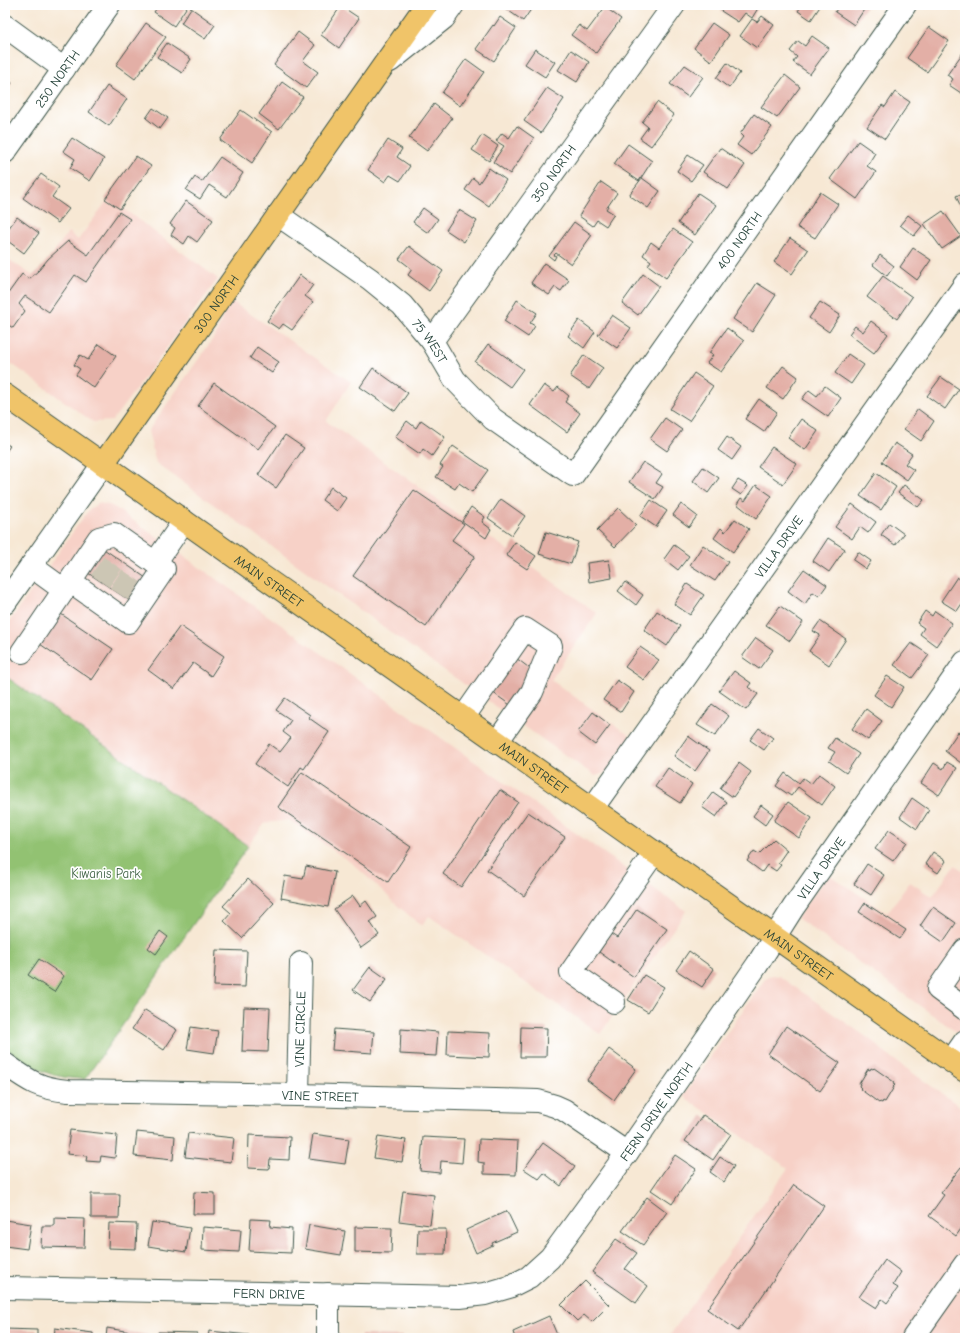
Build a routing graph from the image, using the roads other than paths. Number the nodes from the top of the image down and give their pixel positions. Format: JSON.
{"nodes":[{"id":1,"x":109,"y":5,"type":"edge"},
{"id":2,"x":415,"y":5,"type":"edge"},
{"id":3,"x":426,"y":5,"type":"edge"},
{"id":4,"x":453,"y":5,"type":"edge"},
{"id":5,"x":674,"y":5,"type":"edge"},
{"id":6,"x":905,"y":5,"type":"edge"},
{"id":7,"x":5,"y":26,"type":"edge"},
{"id":8,"x":383,"y":66,"type":"junction"},
{"id":9,"x":64,"y":69,"type":"junction"},
{"id":10,"x":5,"y":152,"type":"edge"},
{"id":11,"x":278,"y":215,"type":"junction"},
{"id":12,"x":965,"y":284,"type":"edge"},
{"id":13,"x":432,"y":341,"type":"junction"},
{"id":14,"x":5,"y":396,"type":"edge"},
{"id":15,"x":103,"y":464,"type":"junction"},
{"id":16,"x":573,"y":475,"type":"joint"},
{"id":17,"x":184,"y":522,"type":"junction"},
{"id":18,"x":145,"y":563,"type":"junction"},
{"id":19,"x":31,"y":566,"type":"junction"},
{"id":20,"x":67,"y":585,"type":"junction"},
{"id":21,"x":5,"y":603,"type":"edge"},
{"id":22,"x":22,"y":652,"type":"dead end"},
{"id":23,"x":965,"y":662,"type":"edge"},
{"id":24,"x":464,"y":718,"type":"junction"},
{"id":25,"x":497,"y":742,"type":"junction"},
{"id":26,"x":592,"y":808,"type":"junction"},
{"id":27,"x":654,"y":853,"type":"junction"},
{"id":28,"x":774,"y":938,"type":"junction"},
{"id":29,"x":965,"y":950,"type":"edge"},
{"id":30,"x":301,"y":963,"type":"dead end"},
{"id":31,"x":614,"y":1002,"type":"dead end"},
{"id":32,"x":965,"y":1009,"type":"edge"},
{"id":33,"x":965,"y":1040,"type":"edge"},
{"id":34,"x":5,"y":1064,"type":"edge"},
{"id":35,"x":958,"y":1066,"type":"edge"},
{"id":36,"x":298,"y":1095,"type":"junction"},
{"id":37,"x":627,"y":1153,"type":"junction"},
{"id":38,"x":965,"y":1264,"type":"edge"},
{"id":39,"x":529,"y":1277,"type":"joint"},
{"id":40,"x":5,"y":1288,"type":"edge"},
{"id":41,"x":328,"y":1294,"type":"junction"},
{"id":42,"x":328,"y":1338,"type":"edge"},
{"id":43,"x":913,"y":1338,"type":"edge"}],
"edges":[{"from":1,"to":9,"type":"street","name":"250 NORTH"},
{"from":2,"to":8,"type":"street"},
{"from":3,"to":8,"type":"main road","name":"300 NORTH"},
{"from":4,"to":8,"type":"street"},
{"from":5,"to":13,"type":"street","name":"350 NORTH"},
{"from":6,"to":16,"type":"street","name":"400 NORTH"},
{"from":7,"to":9,"type":"street"},
{"from":8,"to":11,"type":"main road","name":"300 NORTH"},
{"from":9,"to":10,"type":"street","name":"250 NORTH"},
{"from":11,"to":13,"type":"street","name":"75 WEST"},
{"from":11,"to":15,"type":"main road","name":"300 NORTH"},
{"from":12,"to":26,"type":"street","name":"VILLA DRIVE"},
{"from":13,"to":16,"type":"street","name":"75 WEST"},
{"from":14,"to":15,"type":"main road","name":"MAIN STREET"},
{"from":15,"to":17,"type":"main road","name":"MAIN STREET"},
{"from":15,"to":19,"type":"street","name":"300 NORTH"},
{"from":17,"to":18,"type":"street"},
{"from":17,"to":24,"type":"main road","name":"MAIN STREET"},
{"from":18,"to":20,"type":"street"},
{"from":18,"to":20,"type":"street"},
{"from":19,"to":20,"type":"street"},
{"from":19,"to":21,"type":"street","name":"300 NORTH"},
{"from":20,"to":22,"type":"street"},
{"from":23,"to":28,"type":"street","name":"VILLA DRIVE"},
{"from":24,"to":25,"type":"main road","name":"MAIN STREET"},
{"from":24,"to":25,"type":"street"},
{"from":25,"to":26,"type":"main road","name":"MAIN STREET"},
{"from":26,"to":27,"type":"main road","name":"MAIN STREET"},
{"from":27,"to":28,"type":"main road","name":"MAIN STREET"},
{"from":27,"to":31,"type":"street"},
{"from":28,"to":35,"type":"main road","name":"MAIN STREET"},
{"from":28,"to":37,"type":"street","name":"FERN DRIVE NORTH"},
{"from":29,"to":32,"type":"street"},
{"from":30,"to":36,"type":"street","name":"VINE CIRCLE"},
{"from":33,"to":35,"type":"street"},
{"from":34,"to":36,"type":"street","name":"VINE STREET"},
{"from":36,"to":37,"type":"street","name":"VINE STREET"},
{"from":37,"to":39,"type":"street","name":"FERN DRIVE NORTH"},
{"from":38,"to":43,"type":"street"},
{"from":39,"to":41,"type":"street","name":"FERN DRIVE"},
{"from":40,"to":41,"type":"street","name":"FERN DRIVE"},
{"from":41,"to":42,"type":"street"}]}
